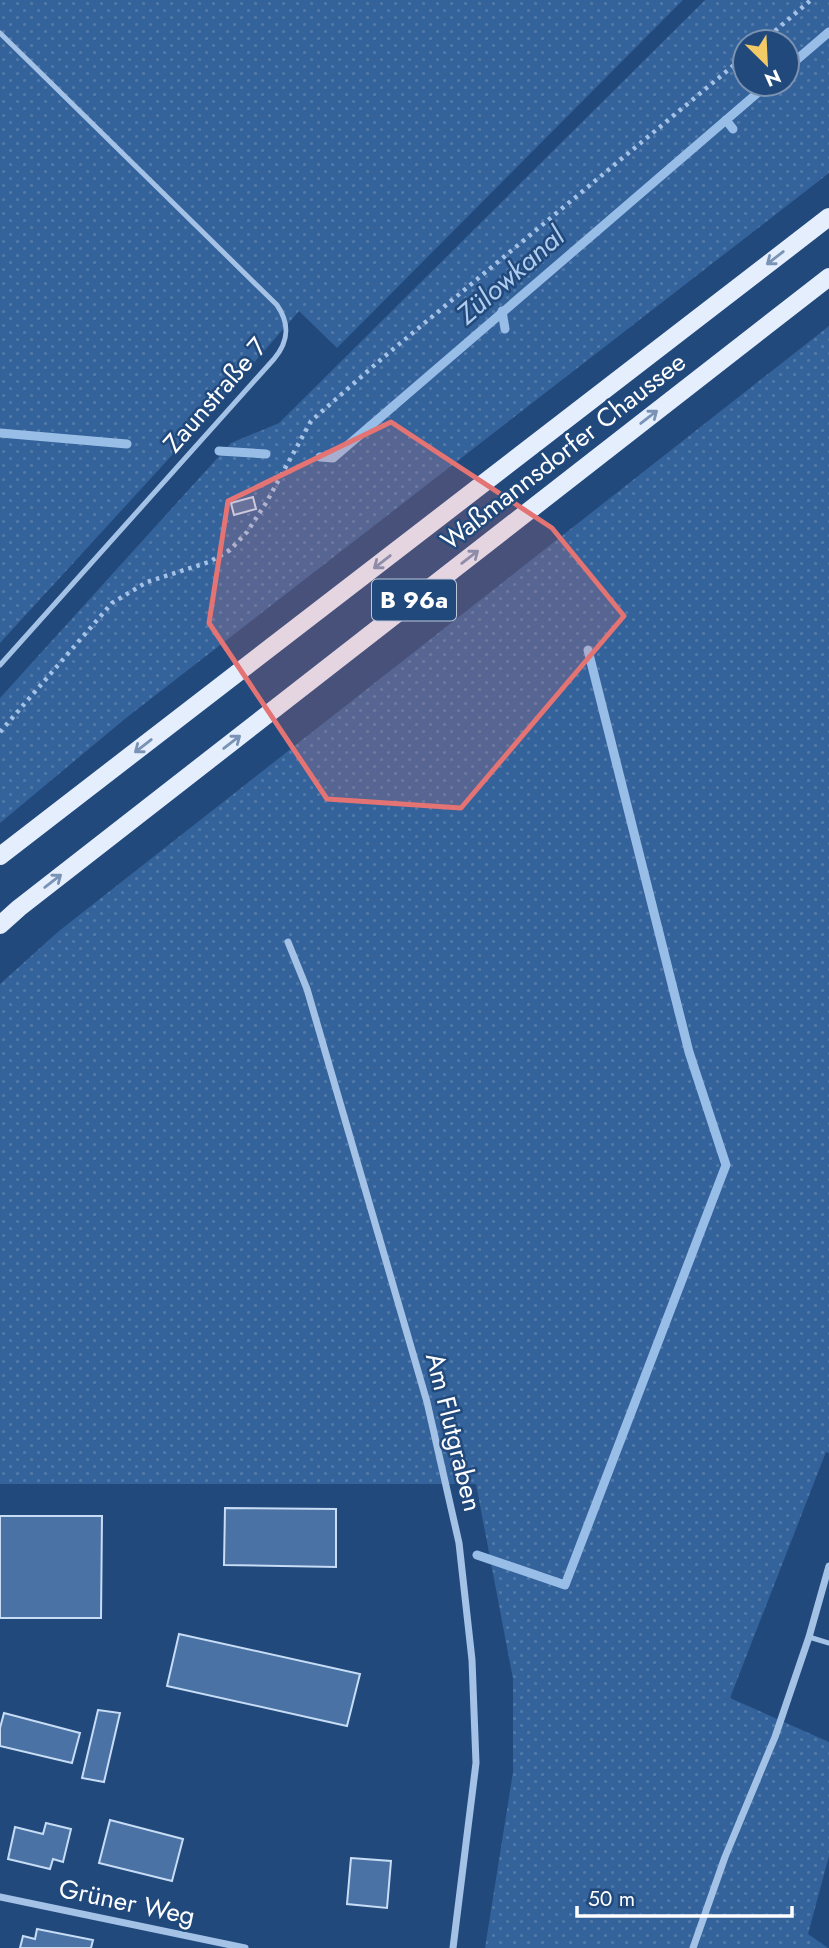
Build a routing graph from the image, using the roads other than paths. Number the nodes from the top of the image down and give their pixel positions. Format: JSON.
{"nodes":[{"id":1,"x":0,"y":33,"type":"edge"},
{"id":2,"x":829,"y":217,"type":"edge"},
{"id":3,"x":829,"y":277,"type":"edge"},
{"id":4,"x":0,"y":665,"type":"edge"},
{"id":5,"x":0,"y":856,"type":"edge"},
{"id":6,"x":0,"y":925,"type":"edge"},
{"id":7,"x":288,"y":942,"type":"dead end"},
{"id":8,"x":829,"y":1566,"type":"edge"},
{"id":9,"x":809,"y":1637,"type":"junction"},
{"id":10,"x":829,"y":1643,"type":"edge"},
{"id":11,"x":0,"y":1897,"type":"edge"},
{"id":12,"x":245,"y":1948,"type":"edge"},
{"id":13,"x":453,"y":1948,"type":"edge"},
{"id":14,"x":693,"y":1948,"type":"edge"}],
"edges":[{"from":1,"to":4,"type":"lane","name":"Zaunstraße 7"},
{"from":2,"to":5,"type":"main road","name":"Waßmannsdorfer Chaussee","number":"B 96a","one_way":true},
{"from":6,"to":3,"type":"main road","name":"Waßmannsdorfer Chaussee","number":"B 96a","one_way":true},
{"from":7,"to":13,"type":"street","name":"Am Flutgraben"},
{"from":8,"to":9,"type":"street"},
{"from":9,"to":10,"type":"lane"},
{"from":9,"to":14,"type":"street"},
{"from":11,"to":12,"type":"street","name":"Grüner Weg"}]}
